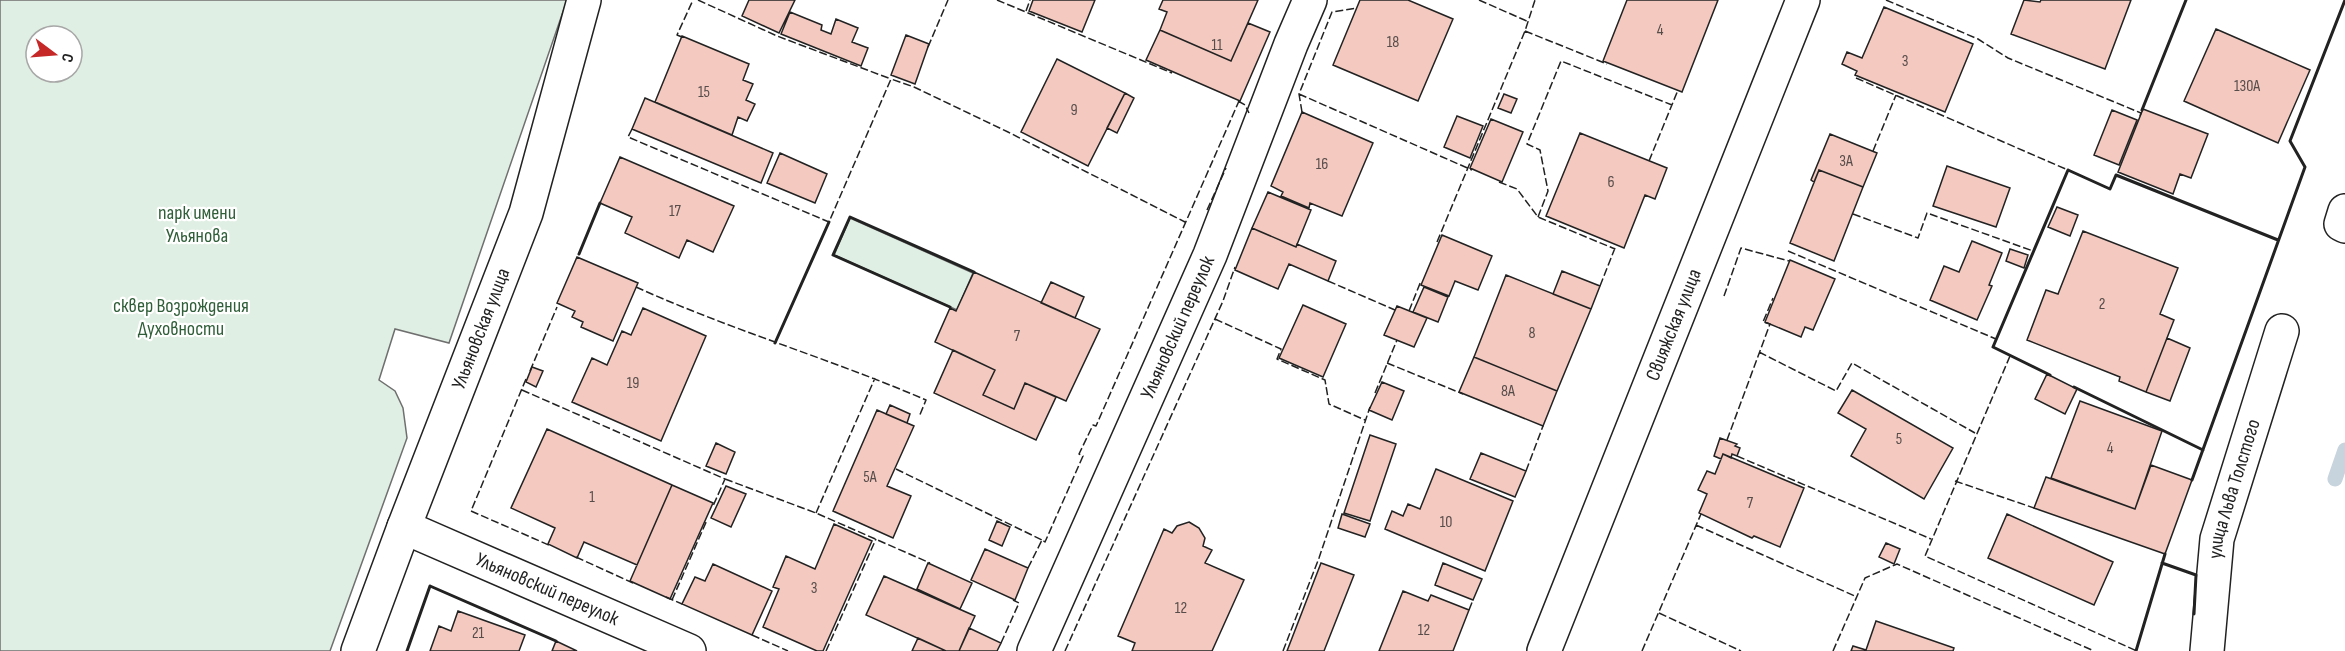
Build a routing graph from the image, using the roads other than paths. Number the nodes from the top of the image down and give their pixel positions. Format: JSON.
{"nodes":[{"id":1,"x":584,"y":0,"type":"edge"},
{"id":2,"x":1310,"y":0,"type":"edge"},
{"id":3,"x":1803,"y":0,"type":"edge"},
{"id":4,"x":2345,"y":211,"type":"edge"},
{"id":5,"x":2345,"y":226,"type":"edge"},
{"id":6,"x":2283,"y":331,"type":"dead end"},
{"id":7,"x":404,"y":527,"type":"junction"},
{"id":8,"x":358,"y":651,"type":"edge"},
{"id":9,"x":689,"y":651,"type":"edge"},
{"id":10,"x":1034,"y":651,"type":"edge"},
{"id":11,"x":1544,"y":651,"type":"edge"},
{"id":12,"x":2208,"y":651,"type":"edge"}],
"edges":[{"from":1,"to":7,"type":"street","name":"Ульяновская улица"},
{"from":2,"to":10,"type":"street","name":"Ульяновский переулок"},
{"from":3,"to":11,"type":"street","name":"Свияжская улица"},
{"from":4,"to":5,"type":"street"},
{"from":6,"to":12,"type":"street","name":"улица Льва Толстого"},
{"from":7,"to":8,"type":"street","name":"Ульяновская улица"},
{"from":7,"to":9,"type":"street","name":"Ульяновский переулок"}]}
